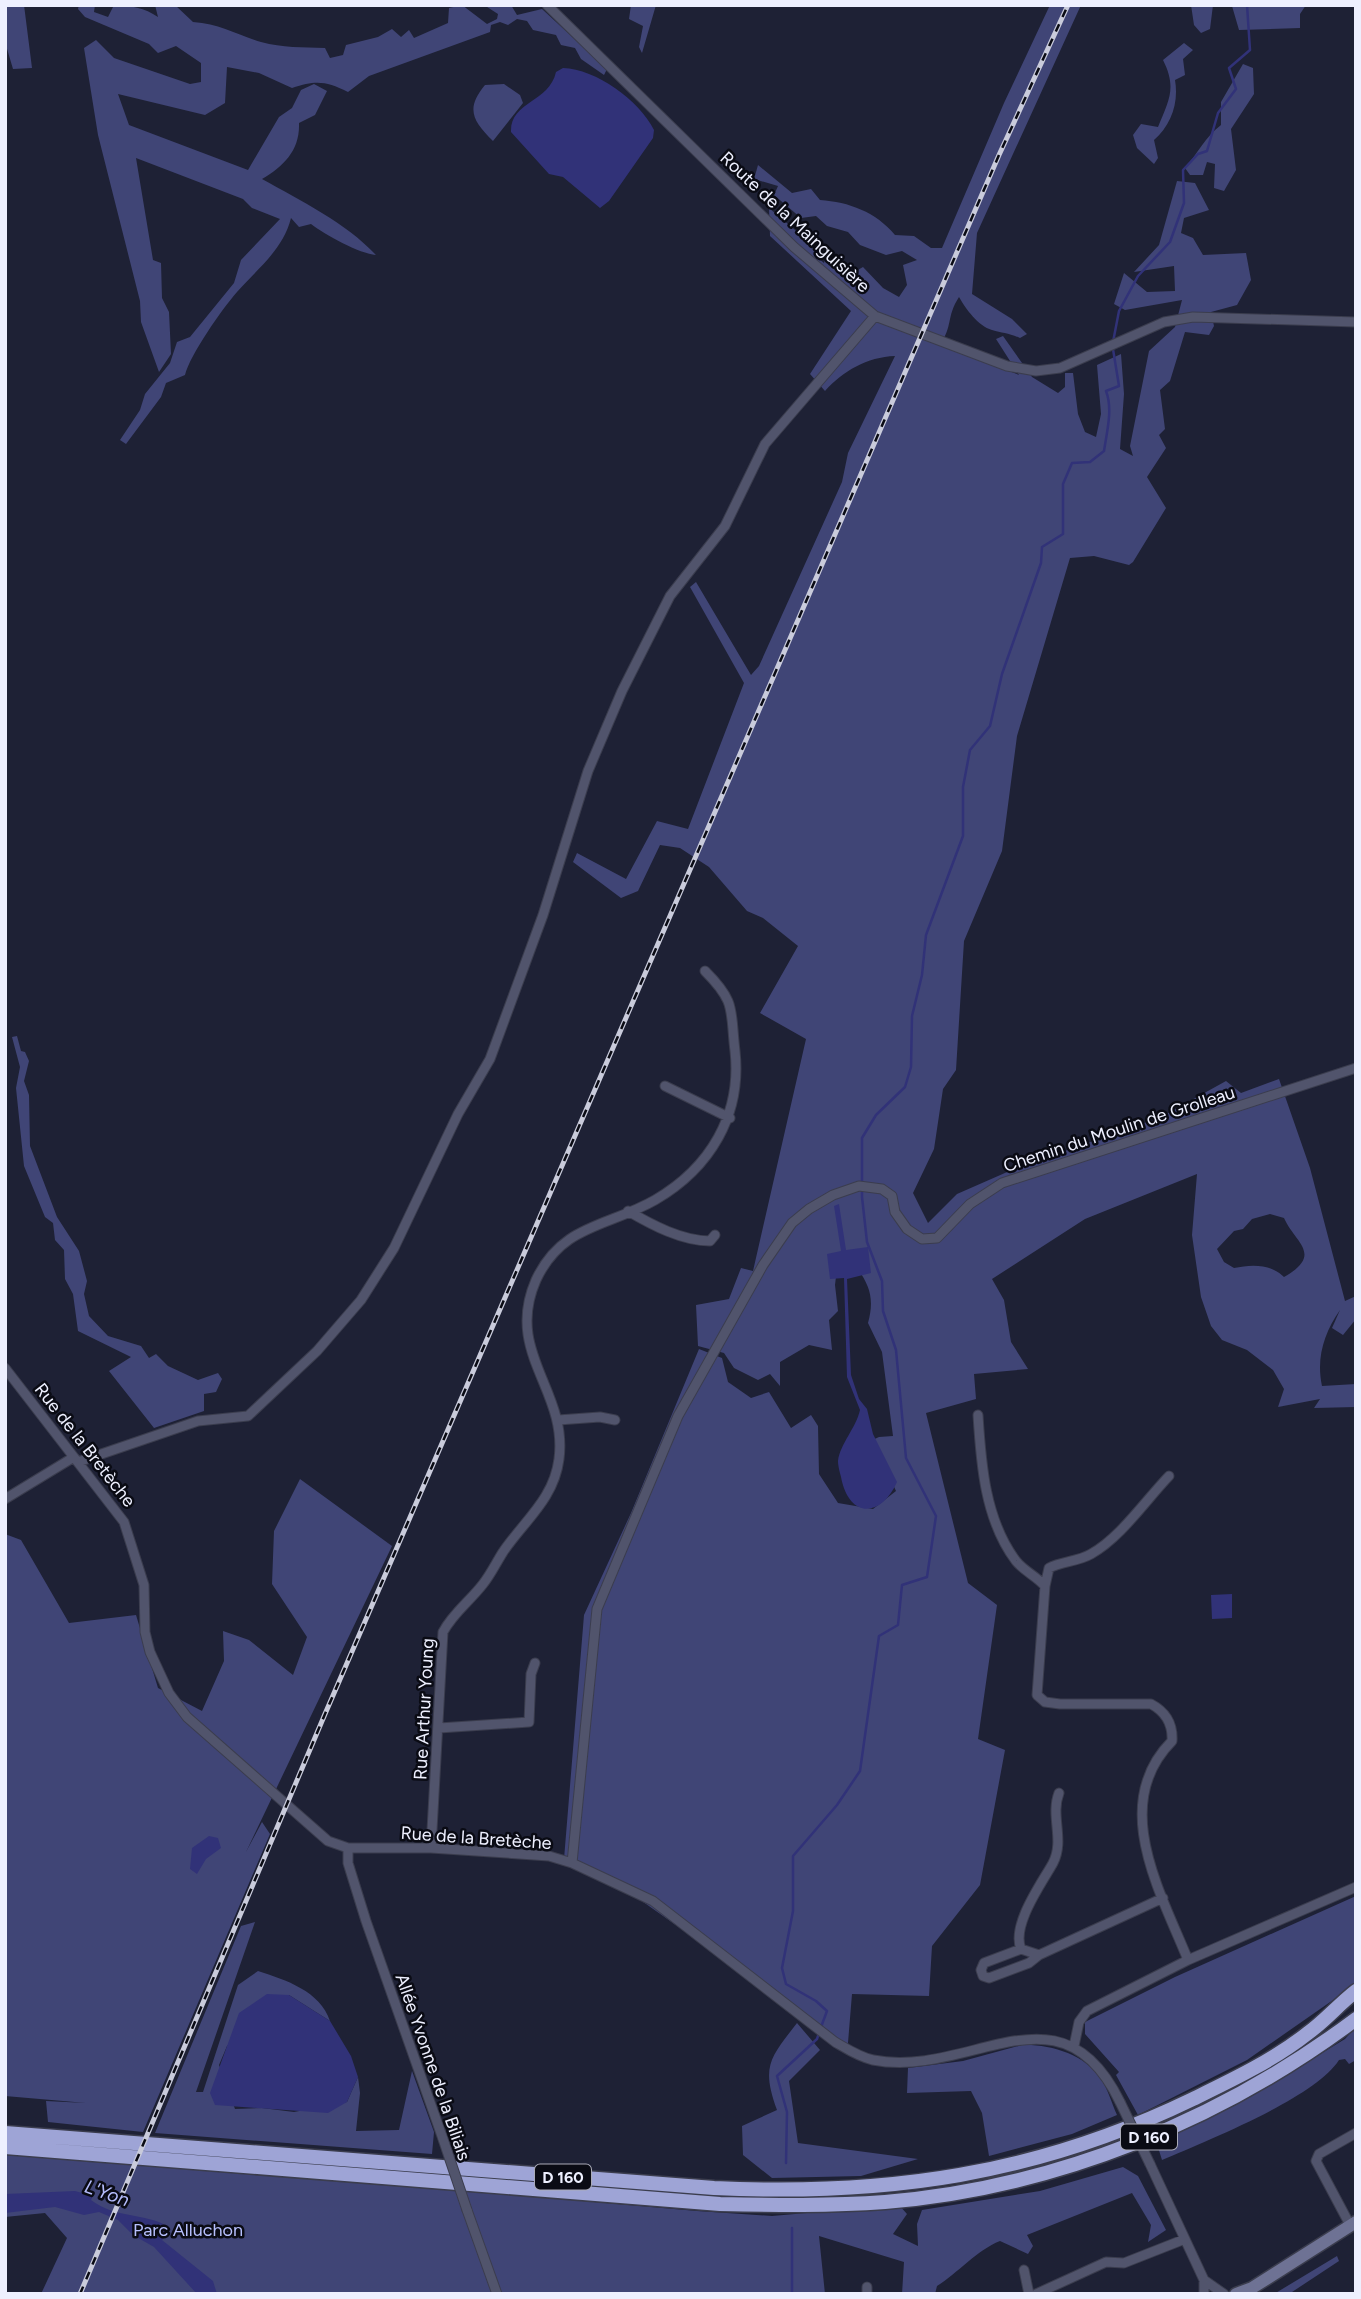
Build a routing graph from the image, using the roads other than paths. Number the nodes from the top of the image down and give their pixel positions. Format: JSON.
{"nodes":[{"id":1,"x":547,"y":5,"type":"edge"},
{"id":2,"x":874,"y":316,"type":"junction"},
{"id":3,"x":1356,"y":321,"type":"edge"},
{"id":4,"x":705,"y":971,"type":"dead end"},
{"id":5,"x":1356,"y":1068,"type":"edge"},
{"id":6,"x":665,"y":1086,"type":"dead end"},
{"id":7,"x":730,"y":1118,"type":"junction"},
{"id":8,"x":628,"y":1211,"type":"junction"},
{"id":9,"x":715,"y":1235,"type":"dead end"},
{"id":10,"x":5,"y":1368,"type":"edge"},
{"id":11,"x":978,"y":1415,"type":"dead end"},
{"id":12,"x":615,"y":1419,"type":"dead end"},
{"id":13,"x":558,"y":1420,"type":"junction"},
{"id":14,"x":76,"y":1460,"type":"junction"},
{"id":15,"x":1169,"y":1476,"type":"dead end"},
{"id":16,"x":5,"y":1499,"type":"edge"},
{"id":17,"x":1045,"y":1586,"type":"junction"},
{"id":18,"x":535,"y":1663,"type":"dead end"},
{"id":19,"x":439,"y":1728,"type":"junction"},
{"id":20,"x":1059,"y":1793,"type":"dead end"},
{"id":21,"x":348,"y":1848,"type":"junction"},
{"id":22,"x":431,"y":1848,"type":"junction"},
{"id":23,"x":572,"y":1863,"type":"junction"},
{"id":24,"x":1356,"y":1887,"type":"edge"},
{"id":25,"x":1163,"y":1898,"type":"junction"},
{"id":26,"x":1021,"y":1949,"type":"junction"},
{"id":27,"x":1038,"y":1955,"type":"junction"},
{"id":28,"x":1188,"y":1960,"type":"junction"},
{"id":29,"x":1356,"y":1992,"type":"edge"},
{"id":30,"x":1356,"y":2000,"type":"edge"},
{"id":31,"x":1356,"y":2019,"type":"edge"},
{"id":32,"x":1310,"y":2033,"type":"junction"},
{"id":33,"x":1074,"y":2046,"type":"junction"},
{"id":34,"x":5,"y":2133,"type":"edge"},
{"id":35,"x":1356,"y":2133,"type":"edge"},
{"id":36,"x":5,"y":2147,"type":"edge"},
{"id":37,"x":1354,"y":2226,"type":"edge"},
{"id":38,"x":1185,"y":2239,"type":"junction"},
{"id":39,"x":1024,"y":2270,"type":"dead end"},
{"id":40,"x":1204,"y":2280,"type":"junction"},
{"id":41,"x":497,"y":2294,"type":"edge"},
{"id":42,"x":1029,"y":2294,"type":"edge"},
{"id":43,"x":1035,"y":2294,"type":"edge"},
{"id":44,"x":1204,"y":2294,"type":"edge"},
{"id":45,"x":1224,"y":2294,"type":"edge"},
{"id":46,"x":1236,"y":2294,"type":"edge"},
{"id":47,"x":1257,"y":2294,"type":"edge"}],
"edges":[{"from":1,"to":2,"type":"street","name":"Route de la Mainguisière"},
{"from":2,"to":3,"type":"street","name":"Route de la Mainguisière"},
{"from":2,"to":14,"type":"street"},
{"from":4,"to":7,"type":"street","name":"Rue Arthur Young"},
{"from":5,"to":23,"type":"street","name":"Chemin du Moulin de Grolleau"},
{"from":6,"to":7,"type":"street"},
{"from":7,"to":8,"type":"street","name":"Rue Arthur Young"},
{"from":8,"to":9,"type":"street"},
{"from":8,"to":13,"type":"street","name":"Rue Arthur Young"},
{"from":10,"to":14,"type":"street","name":"Rue de la Bretèche"},
{"from":11,"to":17,"type":"street"},
{"from":12,"to":13,"type":"street"},
{"from":13,"to":19,"type":"street","name":"Rue Arthur Young"},
{"from":14,"to":16,"type":"street"},
{"from":14,"to":21,"type":"street","name":"Rue de la Bretèche"},
{"from":15,"to":17,"type":"street"},
{"from":17,"to":25,"type":"street"},
{"from":18,"to":19,"type":"street"},
{"from":19,"to":22,"type":"street","name":"Rue Arthur Young"},
{"from":20,"to":26,"type":"street"},
{"from":21,"to":22,"type":"street","name":"Rue de la Bretèche"},
{"from":21,"to":41,"type":"street","name":"Allée Yvonne de la Biliais","bridge":true},
{"from":22,"to":23,"type":"street","name":"Rue de la Bretèche"},
{"from":23,"to":33,"type":"street","name":"Rue de la Bretèche"},
{"from":24,"to":28,"type":"street"},
{"from":25,"to":27,"type":"street"},
{"from":25,"to":28,"type":"street"},
{"from":26,"to":27,"type":"street"},
{"from":26,"to":27,"type":"street"},
{"from":28,"to":33,"type":"street"},
{"from":29,"to":32,"type":"highway","number":"D 160"},
{"from":30,"to":32,"type":"highway","number":"D 160"},
{"from":31,"to":36,"type":"highway","number":"D 160"},
{"from":32,"to":34,"type":"highway","number":"D 160"},
{"from":33,"to":38,"type":"street","name":"Rue de la Bretèche","bridge":true},
{"from":35,"to":37,"type":"street"},
{"from":37,"to":46,"type":"main road"},
{"from":37,"to":47,"type":"main road"},
{"from":38,"to":40,"type":"street","name":"Rue de la Bretèche"},
{"from":38,"to":43,"type":"street"},
{"from":39,"to":42,"type":"street"},
{"from":40,"to":44,"type":"street"},
{"from":40,"to":45,"type":"street"}]}
